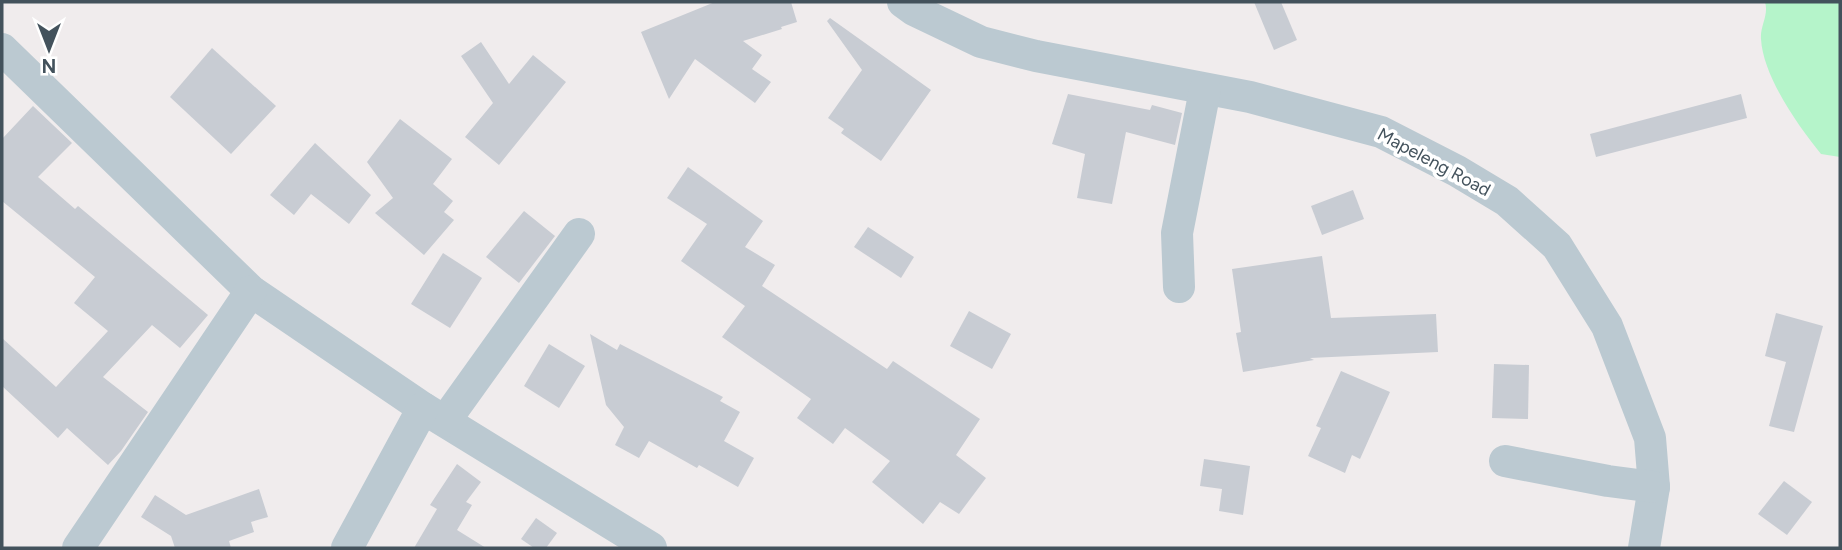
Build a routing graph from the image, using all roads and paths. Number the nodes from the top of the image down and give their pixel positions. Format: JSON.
{"nodes":[{"id":1,"x":904,"y":2,"type":"edge"},
{"id":2,"x":2,"y":49,"type":"edge"},
{"id":3,"x":1205,"y":90,"type":"junction"},
{"id":4,"x":579,"y":234,"type":"dead end"},
{"id":5,"x":1179,"y":287,"type":"dead end"},
{"id":6,"x":251,"y":291,"type":"junction"},
{"id":7,"x":433,"y":414,"type":"junction"},
{"id":8,"x":1505,"y":461,"type":"dead end"},
{"id":9,"x":1654,"y":487,"type":"junction"},
{"id":10,"x":78,"y":548,"type":"edge"},
{"id":11,"x":346,"y":548,"type":"edge"},
{"id":12,"x":652,"y":548,"type":"edge"},
{"id":13,"x":1644,"y":548,"type":"edge"}],
"edges":[{"from":1,"to":3,"type":"street","name":"Mapeleng Road"},
{"from":2,"to":6,"type":"street"},
{"from":3,"to":5,"type":"street"},
{"from":3,"to":9,"type":"street","name":"Mapeleng Road"},
{"from":4,"to":7,"type":"street"},
{"from":6,"to":7,"type":"street"},
{"from":6,"to":10,"type":"street"},
{"from":7,"to":11,"type":"street"},
{"from":7,"to":12,"type":"street"},
{"from":8,"to":9,"type":"street"},
{"from":9,"to":13,"type":"street","name":"Mapeleng Road"}]}
